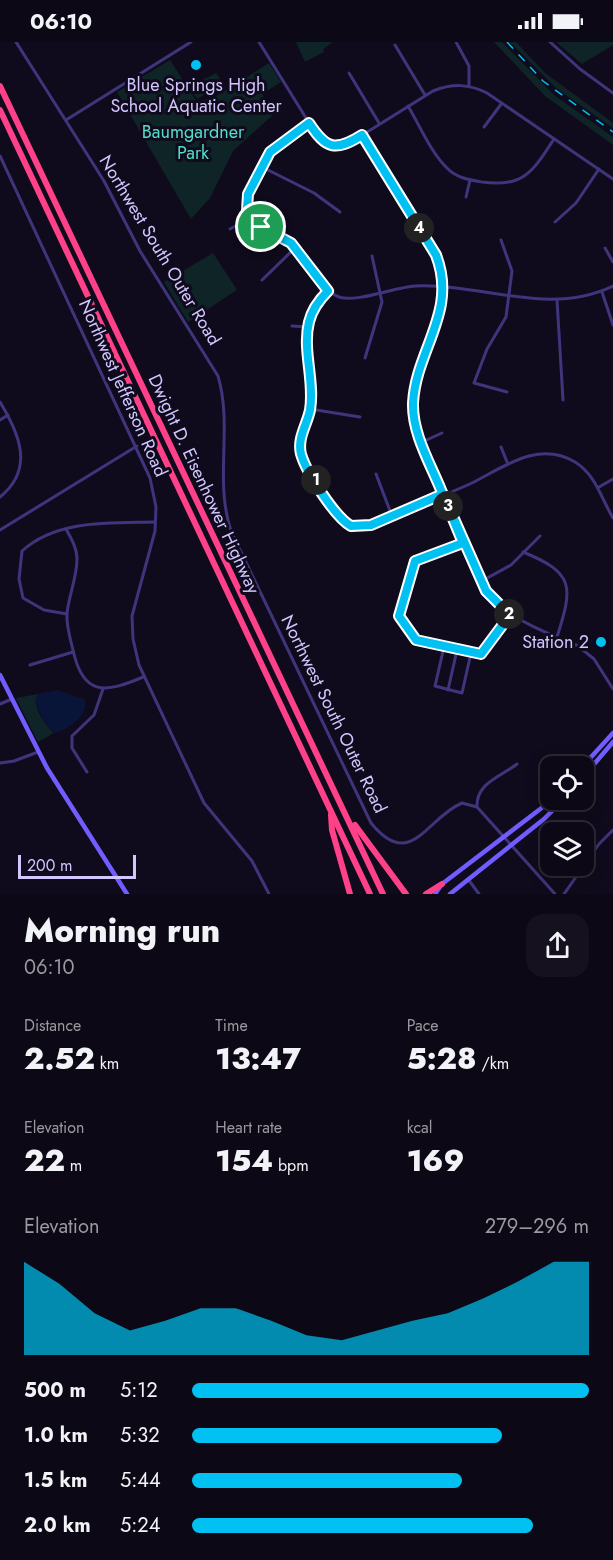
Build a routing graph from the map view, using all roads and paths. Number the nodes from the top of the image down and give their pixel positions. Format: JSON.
{"nodes":[{"id":1,"x":16,"y":42,"type":"edge"},
{"id":2,"x":191,"y":42,"type":"edge"},
{"id":3,"x":456,"y":42,"type":"edge"},
{"id":4,"x":550,"y":42,"type":"edge"},
{"id":5,"x":260,"y":43,"type":"edge"},
{"id":6,"x":395,"y":45,"type":"dead end"},
{"id":7,"x":349,"y":74,"type":"dead end"},
{"id":8,"x":0,"y":86,"type":"edge"},
{"id":9,"x":469,"y":86,"type":"junction"},
{"id":10,"x":612,"y":91,"type":"edge"},
{"id":11,"x":426,"y":96,"type":"junction"},
{"id":12,"x":502,"y":103,"type":"junction"},
{"id":13,"x":408,"y":106,"type":"junction"},
{"id":14,"x":0,"y":110,"type":"edge"},
{"id":15,"x":66,"y":120,"type":"junction"},
{"id":16,"x":309,"y":123,"type":"junction"},
{"id":17,"x":380,"y":124,"type":"junction"},
{"id":18,"x":484,"y":127,"type":"dead end"},
{"id":19,"x":362,"y":135,"type":"junction"},
{"id":20,"x":554,"y":139,"type":"junction"},
{"id":21,"x":0,"y":156,"type":"edge"},
{"id":22,"x":262,"y":167,"type":"junction"},
{"id":23,"x":599,"y":169,"type":"junction"},
{"id":24,"x":613,"y":179,"type":"edge"},
{"id":25,"x":470,"y":180,"type":"junction"},
{"id":26,"x":466,"y":197,"type":"dead end"},
{"id":27,"x":340,"y":212,"type":"dead end"},
{"id":28,"x":250,"y":218,"type":"junction"},
{"id":29,"x":555,"y":222,"type":"dead end"},
{"id":30,"x":230,"y":229,"type":"dead end"},
{"id":31,"x":501,"y":240,"type":"dead end"},
{"id":32,"x":295,"y":248,"type":"junction"},
{"id":33,"x":605,"y":248,"type":"dead end"},
{"id":34,"x":372,"y":256,"type":"dead end"},
{"id":35,"x":613,"y":262,"type":"edge"},
{"id":36,"x":262,"y":280,"type":"dead end"},
{"id":37,"x":444,"y":285,"type":"junction"},
{"id":38,"x":613,"y":286,"type":"edge"},
{"id":39,"x":328,"y":291,"type":"junction"},
{"id":40,"x":381,"y":291,"type":"junction"},
{"id":41,"x":602,"y":292,"type":"junction"},
{"id":42,"x":510,"y":296,"type":"junction"},
{"id":43,"x":557,"y":300,"type":"junction"},
{"id":44,"x":613,"y":325,"type":"edge"},
{"id":45,"x":292,"y":326,"type":"dead end"},
{"id":46,"x":308,"y":327,"type":"junction"},
{"id":47,"x":365,"y":358,"type":"dead end"},
{"id":48,"x":507,"y":392,"type":"dead end"},
{"id":49,"x":563,"y":400,"type":"dead end"},
{"id":50,"x":0,"y":402,"type":"edge"},
{"id":51,"x":310,"y":409,"type":"junction"},
{"id":52,"x":8,"y":415,"type":"junction"},
{"id":53,"x":360,"y":417,"type":"dead end"},
{"id":54,"x":0,"y":420,"type":"edge"},
{"id":55,"x":442,"y":433,"type":"dead end"},
{"id":56,"x":421,"y":442,"type":"junction"},
{"id":57,"x":137,"y":446,"type":"junction"},
{"id":58,"x":501,"y":447,"type":"dead end"},
{"id":59,"x":507,"y":462,"type":"junction"},
{"id":60,"x":376,"y":474,"type":"dead end"},
{"id":61,"x":613,"y":480,"type":"edge"},
{"id":62,"x":598,"y":488,"type":"junction"},
{"id":63,"x":443,"y":494,"type":"junction"},
{"id":64,"x":0,"y":496,"type":"edge"},
{"id":65,"x":392,"y":516,"type":"junction"},
{"id":66,"x":613,"y":518,"type":"edge"},
{"id":67,"x":155,"y":522,"type":"junction"},
{"id":68,"x":66,"y":529,"type":"junction"},
{"id":69,"x":0,"y":530,"type":"edge"},
{"id":70,"x":540,"y":536,"type":"dead end"},
{"id":71,"x":463,"y":543,"type":"junction"},
{"id":72,"x":523,"y":552,"type":"junction"},
{"id":73,"x":480,"y":582,"type":"junction"},
{"id":74,"x":67,"y":614,"type":"junction"},
{"id":75,"x":510,"y":615,"type":"junction"},
{"id":76,"x":557,"y":637,"type":"junction"},
{"id":77,"x":444,"y":647,"type":"junction"},
{"id":78,"x":457,"y":650,"type":"junction"},
{"id":79,"x":73,"y":652,"type":"junction"},
{"id":80,"x":471,"y":653,"type":"junction"},
{"id":81,"x":30,"y":665,"type":"dead end"},
{"id":82,"x":0,"y":675,"type":"edge"},
{"id":83,"x":143,"y":677,"type":"junction"},
{"id":84,"x":613,"y":688,"type":"edge"},
{"id":85,"x":103,"y":689,"type":"junction"},
{"id":86,"x":448,"y":690,"type":"junction"},
{"id":87,"x":12,"y":699,"type":"junction"},
{"id":88,"x":0,"y":704,"type":"edge"},
{"id":89,"x":613,"y":733,"type":"edge"},
{"id":90,"x":613,"y":742,"type":"edge"},
{"id":91,"x":38,"y":752,"type":"junction"},
{"id":92,"x":592,"y":756,"type":"edge"},
{"id":93,"x":0,"y":763,"type":"edge"},
{"id":94,"x":517,"y":764,"type":"dead end"},
{"id":95,"x":594,"y":764,"type":"edge"},
{"id":96,"x":87,"y":772,"type":"dead end"},
{"id":97,"x":340,"y":801,"type":"junction"},
{"id":98,"x":477,"y":807,"type":"junction"},
{"id":99,"x":540,"y":810,"type":"edge"},
{"id":100,"x":551,"y":810,"type":"edge"},
{"id":101,"x":331,"y":811,"type":"junction"},
{"id":102,"x":613,"y":830,"type":"edge"},
{"id":103,"x":504,"y":838,"type":"junction"},
{"id":104,"x":510,"y":846,"type":"junction"},
{"id":105,"x":467,"y":878,"type":"junction"},
{"id":106,"x":442,"y":884,"type":"junction"},
{"id":107,"x":127,"y":894,"type":"edge"},
{"id":108,"x":269,"y":894,"type":"edge"},
{"id":109,"x":350,"y":894,"type":"edge"},
{"id":110,"x":370,"y":894,"type":"edge"},
{"id":111,"x":383,"y":894,"type":"edge"},
{"id":112,"x":406,"y":894,"type":"edge"},
{"id":113,"x":426,"y":894,"type":"edge"},
{"id":114,"x":435,"y":894,"type":"edge"},
{"id":115,"x":450,"y":894,"type":"edge"},
{"id":116,"x":479,"y":894,"type":"edge"},
{"id":117,"x":555,"y":894,"type":"edge"},
{"id":118,"x":564,"y":894,"type":"edge"}],
"edges":[{"from":1,"to":15,"type":"street","name":"Northwest South Outer Road"},
{"from":2,"to":15,"type":"street"},
{"from":3,"to":9,"type":"street"},
{"from":4,"to":10,"type":"street"},
{"from":5,"to":16,"type":"street"},
{"from":6,"to":11,"type":"street"},
{"from":7,"to":17,"type":"street"},
{"from":8,"to":97,"type":"highway","name":"Dwight D. Eisenhower Highway"},
{"from":9,"to":11,"type":"street"},
{"from":9,"to":12,"type":"street"},
{"from":11,"to":13,"type":"street"},
{"from":12,"to":18,"type":"street"},
{"from":12,"to":20,"type":"street"},
{"from":13,"to":17,"type":"street"},
{"from":13,"to":25,"type":"street"},
{"from":14,"to":101,"type":"highway","name":"Dwight D. Eisenhower Highway"},
{"from":15,"to":98,"type":"street","name":"Northwest South Outer Road"},
{"from":16,"to":19,"type":"street"},
{"from":16,"to":22,"type":"street"},
{"from":17,"to":19,"type":"street"},
{"from":19,"to":37,"type":"street"},
{"from":20,"to":23,"type":"street"},
{"from":20,"to":25,"type":"street"},
{"from":21,"to":57,"type":"street","name":"Northwest Jefferson Road"},
{"from":22,"to":27,"type":"street"},
{"from":22,"to":28,"type":"street"},
{"from":23,"to":24,"type":"street"},
{"from":23,"to":29,"type":"street"},
{"from":25,"to":26,"type":"street"},
{"from":28,"to":30,"type":"street"},
{"from":28,"to":32,"type":"street"},
{"from":31,"to":42,"type":"street"},
{"from":32,"to":36,"type":"street"},
{"from":32,"to":39,"type":"street"},
{"from":33,"to":35,"type":"street"},
{"from":34,"to":40,"type":"street"},
{"from":37,"to":40,"type":"street"},
{"from":37,"to":42,"type":"street"},
{"from":37,"to":56,"type":"street"},
{"from":38,"to":41,"type":"street"},
{"from":39,"to":40,"type":"street"},
{"from":39,"to":46,"type":"street"},
{"from":40,"to":47,"type":"street"},
{"from":41,"to":43,"type":"street"},
{"from":41,"to":44,"type":"street"},
{"from":42,"to":43,"type":"street"},
{"from":42,"to":48,"type":"street"},
{"from":43,"to":49,"type":"street"},
{"from":45,"to":46,"type":"street"},
{"from":46,"to":51,"type":"street"},
{"from":50,"to":52,"type":"street"},
{"from":51,"to":53,"type":"street"},
{"from":51,"to":65,"type":"street"},
{"from":52,"to":54,"type":"street"},
{"from":52,"to":64,"type":"street"},
{"from":55,"to":56,"type":"street"},
{"from":56,"to":63,"type":"street"},
{"from":57,"to":67,"type":"street","name":"Northwest Jefferson Road"},
{"from":57,"to":69,"type":"street"},
{"from":58,"to":59,"type":"street"},
{"from":59,"to":62,"type":"street"},
{"from":59,"to":63,"type":"street"},
{"from":60,"to":65,"type":"street"},
{"from":61,"to":62,"type":"street"},
{"from":62,"to":66,"type":"street"},
{"from":63,"to":65,"type":"street"},
{"from":63,"to":71,"type":"street"},
{"from":67,"to":68,"type":"street"},
{"from":67,"to":83,"type":"street","name":"Northwest Jefferson Road"},
{"from":68,"to":74,"type":"street"},
{"from":68,"to":74,"type":"street"},
{"from":70,"to":72,"type":"street"},
{"from":71,"to":73,"type":"street"},
{"from":71,"to":77,"type":"street"},
{"from":72,"to":73,"type":"street"},
{"from":72,"to":76,"type":"street"},
{"from":73,"to":75,"type":"street"},
{"from":74,"to":79,"type":"street"},
{"from":75,"to":76,"type":"street"},
{"from":75,"to":80,"type":"street"},
{"from":76,"to":84,"type":"street"},
{"from":77,"to":78,"type":"street"},
{"from":77,"to":86,"type":"street"},
{"from":78,"to":80,"type":"street"},
{"from":78,"to":86,"type":"street"},
{"from":79,"to":81,"type":"street"},
{"from":79,"to":85,"type":"street"},
{"from":80,"to":86,"type":"street"},
{"from":82,"to":87,"type":"main road"},
{"from":83,"to":85,"type":"street"},
{"from":83,"to":108,"type":"street","name":"Northwest Jefferson Road"},
{"from":85,"to":96,"type":"street"},
{"from":87,"to":88,"type":"street"},
{"from":87,"to":91,"type":"main road"},
{"from":89,"to":92,"type":"main road"},
{"from":90,"to":95,"type":"main road"},
{"from":91,"to":93,"type":"street"},
{"from":91,"to":107,"type":"main road"},
{"from":94,"to":98,"type":"street"},
{"from":97,"to":111,"type":"highway","name":"Dwight D. Eisenhower Highway"},
{"from":97,"to":112,"type":"highway"},
{"from":98,"to":103,"type":"street"},
{"from":99,"to":103,"type":"main road"},
{"from":100,"to":104,"type":"main road"},
{"from":101,"to":109,"type":"highway"},
{"from":101,"to":110,"type":"highway","name":"Dwight D. Eisenhower Highway"},
{"from":102,"to":118,"type":"street"},
{"from":103,"to":104,"type":"street"},
{"from":103,"to":106,"type":"main road"},
{"from":104,"to":105,"type":"main road"},
{"from":104,"to":117,"type":"street"},
{"from":105,"to":115,"type":"main road"},
{"from":105,"to":116,"type":"street"},
{"from":106,"to":113,"type":"highway"},
{"from":106,"to":114,"type":"main road"}]}
